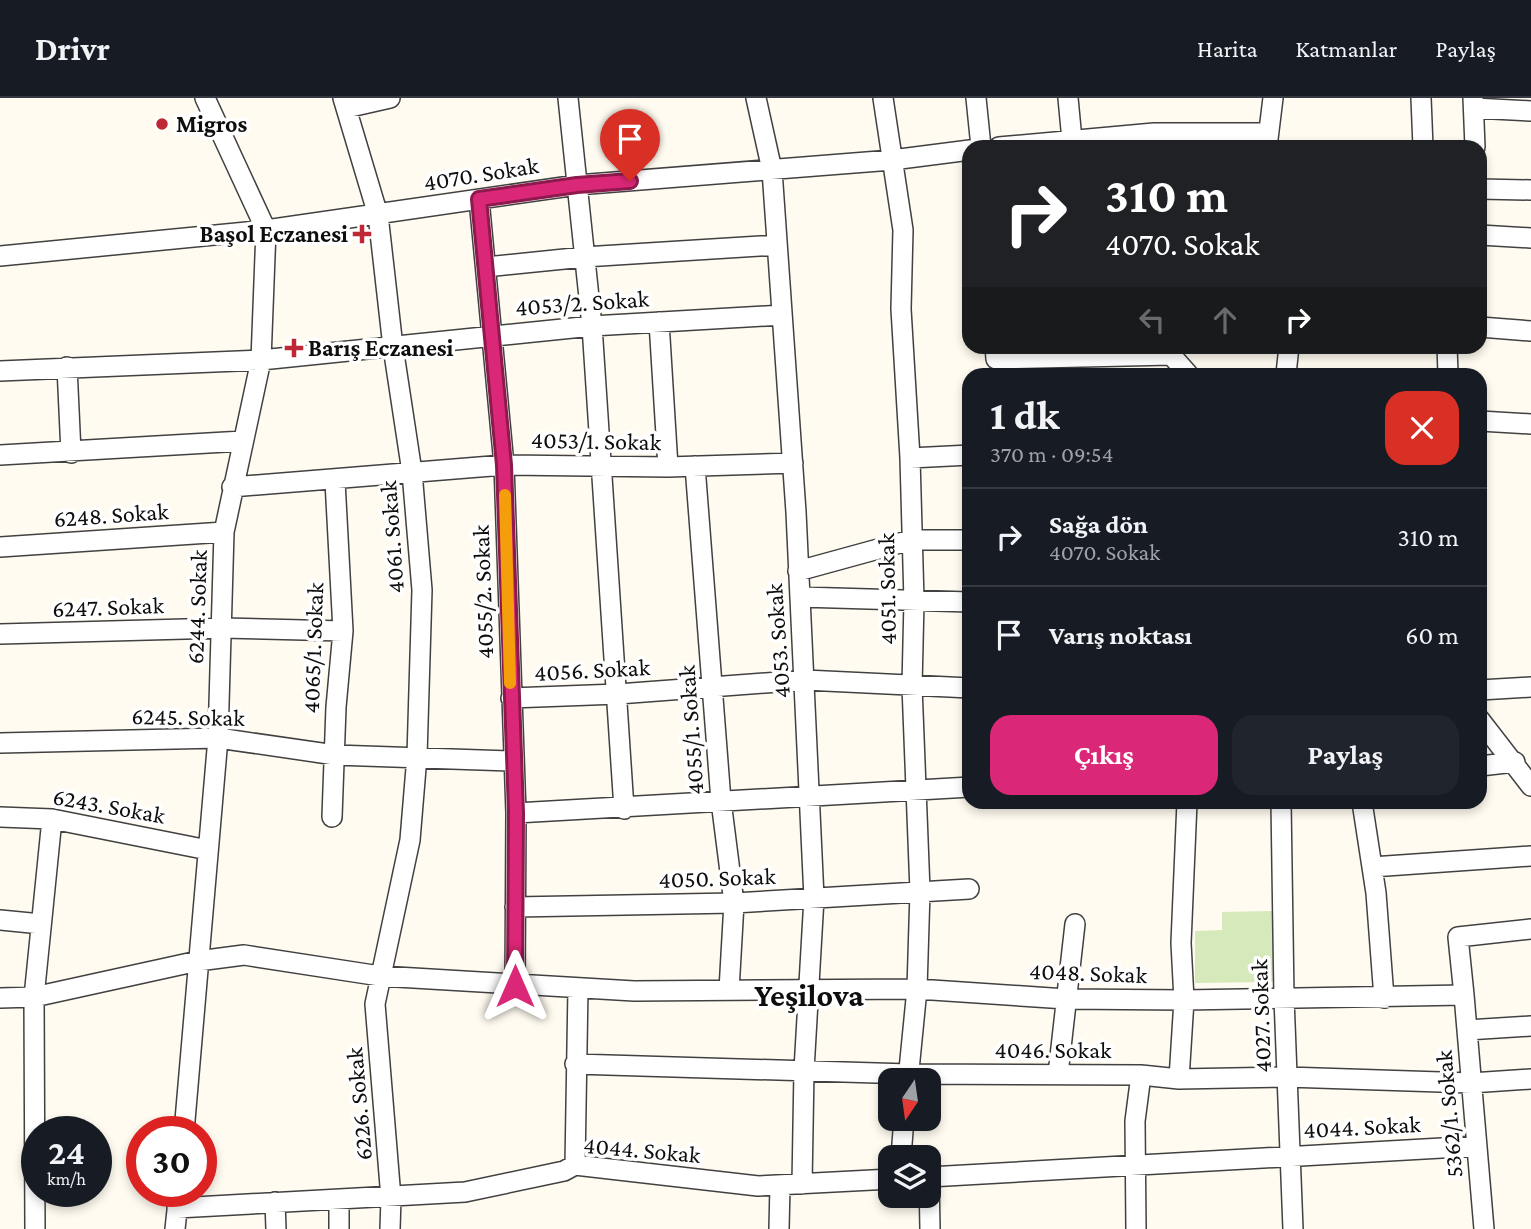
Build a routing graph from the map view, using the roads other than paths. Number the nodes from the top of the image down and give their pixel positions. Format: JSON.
{"nodes":[{"id":1,"x":205,"y":98,"type":"edge"},
{"id":2,"x":390,"y":98,"type":"edge"},
{"id":3,"x":568,"y":98,"type":"edge"},
{"id":4,"x":756,"y":98,"type":"edge"},
{"id":5,"x":883,"y":98,"type":"edge"},
{"id":6,"x":976,"y":98,"type":"edge"},
{"id":7,"x":1068,"y":98,"type":"edge"},
{"id":8,"x":1273,"y":98,"type":"edge"},
{"id":9,"x":1421,"y":98,"type":"edge"},
{"id":10,"x":344,"y":103,"type":"edge"},
{"id":11,"x":1474,"y":103,"type":"edge"},
{"id":12,"x":1531,"y":111,"type":"edge"},
{"id":13,"x":980,"y":140,"type":"edge"},
{"id":14,"x":1072,"y":140,"type":"joint"},
{"id":15,"x":1267,"y":140,"type":"edge"},
{"id":16,"x":1423,"y":140,"type":"edge"},
{"id":17,"x":1475,"y":140,"type":"edge"},
{"id":18,"x":962,"y":151,"type":"edge"},
{"id":19,"x":892,"y":160,"type":"junction"},
{"id":20,"x":772,"y":170,"type":"junction"},
{"id":21,"x":577,"y":185,"type":"junction"},
{"id":22,"x":1487,"y":189,"type":"edge"},
{"id":23,"x":1531,"y":190,"type":"edge"},
{"id":24,"x":479,"y":199,"type":"junction"},
{"id":25,"x":378,"y":215,"type":"junction"},
{"id":26,"x":266,"y":230,"type":"junction"},
{"id":27,"x":1487,"y":235,"type":"edge"},
{"id":28,"x":1531,"y":238,"type":"edge"},
{"id":29,"x":777,"y":245,"type":"junction"},
{"id":30,"x":0,"y":256,"type":"edge"},
{"id":31,"x":584,"y":257,"type":"junction"},
{"id":32,"x":486,"y":267,"type":"junction"},
{"id":33,"x":782,"y":315,"type":"junction"},
{"id":34,"x":659,"y":322,"type":"junction"},
{"id":35,"x":592,"y":326,"type":"junction"},
{"id":36,"x":1487,"y":328,"type":"edge"},
{"id":37,"x":1531,"y":331,"type":"edge"},
{"id":38,"x":494,"y":335,"type":"junction"},
{"id":39,"x":393,"y":347,"type":"junction"},
{"id":40,"x":996,"y":354,"type":"edge"},
{"id":41,"x":1103,"y":354,"type":"edge"},
{"id":42,"x":1170,"y":354,"type":"edge"},
{"id":43,"x":261,"y":360,"type":"junction"},
{"id":44,"x":67,"y":367,"type":"junction"},
{"id":45,"x":1183,"y":368,"type":"edge"},
{"id":46,"x":0,"y":371,"type":"edge"},
{"id":47,"x":1487,"y":422,"type":"edge"},
{"id":48,"x":1531,"y":424,"type":"edge"},
{"id":49,"x":243,"y":442,"type":"junction"},
{"id":50,"x":71,"y":453,"type":"junction"},
{"id":51,"x":0,"y":455,"type":"edge"},
{"id":52,"x":962,"y":455,"type":"edge"},
{"id":53,"x":910,"y":458,"type":"junction"},
{"id":54,"x":793,"y":463,"type":"junction"},
{"id":55,"x":599,"y":464,"type":"junction"},
{"id":56,"x":504,"y":465,"type":"junction"},
{"id":57,"x":695,"y":466,"type":"junction"},
{"id":58,"x":668,"y":467,"type":"junction"},
{"id":59,"x":412,"y":472,"type":"junction"},
{"id":60,"x":335,"y":481,"type":"junction"},
{"id":61,"x":232,"y":487,"type":"junction"},
{"id":62,"x":224,"y":533,"type":"junction"},
{"id":63,"x":911,"y":540,"type":"junction"},
{"id":64,"x":962,"y":540,"type":"edge"},
{"id":65,"x":0,"y":547,"type":"edge"},
{"id":66,"x":798,"y":571,"type":"junction"},
{"id":67,"x":801,"y":597,"type":"junction"},
{"id":68,"x":914,"y":601,"type":"junction"},
{"id":69,"x":962,"y":602,"type":"edge"},
{"id":70,"x":222,"y":628,"type":"junction"},
{"id":71,"x":343,"y":631,"type":"junction"},
{"id":72,"x":0,"y":634,"type":"edge"},
{"id":73,"x":805,"y":680,"type":"junction"},
{"id":74,"x":912,"y":686,"type":"junction"},
{"id":75,"x":1531,"y":687,"type":"edge"},
{"id":76,"x":713,"y":688,"type":"junction"},
{"id":77,"x":962,"y":688,"type":"edge"},
{"id":78,"x":1487,"y":690,"type":"edge"},
{"id":79,"x":618,"y":694,"type":"junction"},
{"id":80,"x":510,"y":698,"type":"junction"},
{"id":81,"x":1487,"y":728,"type":"edge"},
{"id":82,"x":218,"y":738,"type":"junction"},
{"id":83,"x":0,"y":743,"type":"edge"},
{"id":84,"x":335,"y":755,"type":"junction"},
{"id":85,"x":417,"y":756,"type":"junction"},
{"id":86,"x":513,"y":761,"type":"junction"},
{"id":87,"x":1515,"y":762,"type":"junction"},
{"id":88,"x":1487,"y":765,"type":"edge"},
{"id":89,"x":1531,"y":786,"type":"edge"},
{"id":90,"x":962,"y":787,"type":"edge"},
{"id":91,"x":914,"y":789,"type":"junction"},
{"id":92,"x":810,"y":795,"type":"junction"},
{"id":93,"x":721,"y":802,"type":"junction"},
{"id":94,"x":624,"y":809,"type":"junction"},
{"id":95,"x":1188,"y":809,"type":"edge"},
{"id":96,"x":1281,"y":809,"type":"edge"},
{"id":97,"x":1363,"y":809,"type":"edge"},
{"id":98,"x":516,"y":813,"type":"junction"},
{"id":99,"x":0,"y":817,"type":"edge"},
{"id":100,"x":332,"y":817,"type":"dead end"},
{"id":101,"x":52,"y":819,"type":"junction"},
{"id":102,"x":208,"y":850,"type":"junction"},
{"id":103,"x":1531,"y":856,"type":"edge"},
{"id":104,"x":1372,"y":867,"type":"junction"},
{"id":105,"x":969,"y":889,"type":"dead end"},
{"id":106,"x":920,"y":891,"type":"junction"},
{"id":107,"x":814,"y":898,"type":"junction"},
{"id":108,"x":734,"y":903,"type":"junction"},
{"id":109,"x":515,"y":907,"type":"junction"},
{"id":110,"x":0,"y":920,"type":"edge"},
{"id":111,"x":41,"y":924,"type":"junction"},
{"id":112,"x":1075,"y":924,"type":"dead end"},
{"id":113,"x":1531,"y":929,"type":"edge"},
{"id":114,"x":198,"y":961,"type":"junction"},
{"id":115,"x":380,"y":976,"type":"junction"},
{"id":116,"x":515,"y":986,"type":"junction"},
{"id":117,"x":578,"y":988,"type":"junction"},
{"id":118,"x":809,"y":989,"type":"junction"},
{"id":119,"x":917,"y":989,"type":"junction"},
{"id":120,"x":729,"y":990,"type":"junction"},
{"id":121,"x":1464,"y":995,"type":"junction"},
{"id":122,"x":34,"y":997,"type":"junction"},
{"id":123,"x":0,"y":998,"type":"edge"},
{"id":124,"x":1284,"y":998,"type":"junction"},
{"id":125,"x":1384,"y":998,"type":"junction"},
{"id":126,"x":1066,"y":999,"type":"junction"},
{"id":127,"x":1184,"y":1000,"type":"junction"},
{"id":128,"x":1531,"y":1026,"type":"edge"},
{"id":129,"x":1467,"y":1030,"type":"junction"},
{"id":130,"x":575,"y":1064,"type":"junction"},
{"id":131,"x":909,"y":1068,"type":"edge"},
{"id":132,"x":804,"y":1070,"type":"junction"},
{"id":133,"x":1058,"y":1074,"type":"junction"},
{"id":134,"x":878,"y":1075,"type":"edge"},
{"id":135,"x":1140,"y":1075,"type":"junction"},
{"id":136,"x":942,"y":1076,"type":"edge"},
{"id":137,"x":1287,"y":1077,"type":"junction"},
{"id":138,"x":1179,"y":1079,"type":"junction"},
{"id":139,"x":1531,"y":1079,"type":"edge"},
{"id":140,"x":1471,"y":1083,"type":"junction"},
{"id":141,"x":185,"y":1116,"type":"edge"},
{"id":142,"x":1476,"y":1146,"type":"junction"},
{"id":143,"x":1291,"y":1156,"type":"junction"},
{"id":144,"x":575,"y":1166,"type":"junction"},
{"id":145,"x":1136,"y":1166,"type":"junction"},
{"id":146,"x":941,"y":1176,"type":"edge"},
{"id":147,"x":878,"y":1180,"type":"edge"},
{"id":148,"x":802,"y":1184,"type":"junction"},
{"id":149,"x":780,"y":1185,"type":"junction"},
{"id":150,"x":391,"y":1198,"type":"junction"},
{"id":151,"x":217,"y":1201,"type":"edge"},
{"id":152,"x":339,"y":1201,"type":"junction"},
{"id":153,"x":275,"y":1202,"type":"junction"},
{"id":154,"x":177,"y":1207,"type":"edge"},
{"id":155,"x":930,"y":1208,"type":"edge"},
{"id":156,"x":35,"y":1229,"type":"edge"},
{"id":157,"x":175,"y":1229,"type":"edge"},
{"id":158,"x":276,"y":1229,"type":"edge"},
{"id":159,"x":339,"y":1229,"type":"edge"},
{"id":160,"x":390,"y":1229,"type":"edge"},
{"id":161,"x":779,"y":1229,"type":"edge"},
{"id":162,"x":930,"y":1229,"type":"edge"},
{"id":163,"x":1136,"y":1229,"type":"edge"},
{"id":164,"x":1293,"y":1229,"type":"edge"},
{"id":165,"x":1484,"y":1229,"type":"edge"}],
"edges":[{"from":1,"to":26,"type":"street","name":"6244. Sokak"},
{"from":2,"to":10,"type":"street"},
{"from":3,"to":21,"type":"street"},
{"from":4,"to":20,"type":"street","name":"4053. Sokak"},
{"from":5,"to":19,"type":"street","name":"4051. Sokak"},
{"from":6,"to":13,"type":"street"},
{"from":7,"to":14,"type":"street"},
{"from":8,"to":15,"type":"street"},
{"from":9,"to":16,"type":"street"},
{"from":10,"to":25,"type":"street","name":"4061. Sokak"},
{"from":11,"to":12,"type":"street"},
{"from":11,"to":17,"type":"street"},
{"from":14,"to":15,"type":"street"},
{"from":18,"to":19,"type":"street","name":"4070. Sokak"},
{"from":19,"to":20,"type":"street","name":"4070. Sokak"},
{"from":19,"to":53,"type":"street","name":"4051. Sokak"},
{"from":20,"to":21,"type":"street","name":"4070. Sokak"},
{"from":20,"to":29,"type":"street","name":"4053. Sokak"},
{"from":21,"to":24,"type":"street","name":"4070. Sokak"},
{"from":21,"to":31,"type":"street"},
{"from":22,"to":23,"type":"street"},
{"from":24,"to":25,"type":"street","name":"4070. Sokak"},
{"from":24,"to":32,"type":"street","name":"4055/2. Sokak"},
{"from":25,"to":26,"type":"street","name":"4070. Sokak"},
{"from":25,"to":39,"type":"street","name":"4061. Sokak"},
{"from":26,"to":30,"type":"street","name":"4070. Sokak"},
{"from":26,"to":43,"type":"street","name":"6244. Sokak"},
{"from":27,"to":28,"type":"street"},
{"from":29,"to":31,"type":"street"},
{"from":29,"to":33,"type":"street","name":"4053. Sokak"},
{"from":31,"to":32,"type":"street"},
{"from":31,"to":35,"type":"street"},
{"from":32,"to":38,"type":"street","name":"4055/2. Sokak"},
{"from":33,"to":34,"type":"street","name":"4053/2. Sokak"},
{"from":33,"to":54,"type":"street","name":"4053. Sokak"},
{"from":34,"to":35,"type":"street","name":"4053/2. Sokak"},
{"from":34,"to":58,"type":"street"},
{"from":35,"to":38,"type":"street","name":"4053/2. Sokak"},
{"from":35,"to":55,"type":"street"},
{"from":36,"to":37,"type":"street"},
{"from":38,"to":39,"type":"street","name":"4053/2. Sokak"},
{"from":38,"to":56,"type":"street","name":"4055/2. Sokak"},
{"from":39,"to":43,"type":"street","name":"4053/2. Sokak"},
{"from":39,"to":59,"type":"street","name":"4061. Sokak"},
{"from":40,"to":41,"type":"street"},
{"from":42,"to":45,"type":"street"},
{"from":43,"to":44,"type":"street","name":"4053/2. Sokak"},
{"from":43,"to":49,"type":"street","name":"6244. Sokak"},
{"from":44,"to":46,"type":"street","name":"4053/2. Sokak"},
{"from":44,"to":50,"type":"street"},
{"from":47,"to":48,"type":"street"},
{"from":49,"to":50,"type":"street"},
{"from":49,"to":61,"type":"street","name":"6244. Sokak"},
{"from":50,"to":51,"type":"street"},
{"from":52,"to":53,"type":"street"},
{"from":53,"to":63,"type":"street","name":"4051. Sokak"},
{"from":54,"to":57,"type":"street","name":"4053/1. Sokak"},
{"from":54,"to":66,"type":"street","name":"4053. Sokak"},
{"from":55,"to":56,"type":"street","name":"4053/1. Sokak"},
{"from":55,"to":58,"type":"street","name":"4053/1. Sokak"},
{"from":55,"to":79,"type":"street"},
{"from":56,"to":59,"type":"street","name":"4053/1. Sokak"},
{"from":56,"to":80,"type":"street","name":"4055/2. Sokak"},
{"from":57,"to":58,"type":"street","name":"4053/1. Sokak"},
{"from":57,"to":76,"type":"street","name":"4055/1. Sokak"},
{"from":59,"to":60,"type":"street","name":"4053/1. Sokak"},
{"from":59,"to":85,"type":"street","name":"4061. Sokak"},
{"from":60,"to":61,"type":"street","name":"4053/1. Sokak"},
{"from":60,"to":71,"type":"street","name":"4065/1. Sokak"},
{"from":61,"to":62,"type":"street","name":"6244. Sokak"},
{"from":62,"to":65,"type":"street","name":"6248. Sokak"},
{"from":62,"to":70,"type":"street","name":"6244. Sokak"},
{"from":63,"to":64,"type":"street"},
{"from":63,"to":66,"type":"street"},
{"from":63,"to":68,"type":"street","name":"4051. Sokak"},
{"from":66,"to":67,"type":"street","name":"4053. Sokak"},
{"from":67,"to":68,"type":"street"},
{"from":67,"to":73,"type":"street","name":"4053. Sokak"},
{"from":68,"to":69,"type":"street"},
{"from":68,"to":74,"type":"street","name":"4051. Sokak"},
{"from":70,"to":71,"type":"street","name":"6247. Sokak"},
{"from":70,"to":72,"type":"street","name":"6247. Sokak"},
{"from":70,"to":82,"type":"street","name":"6244. Sokak"},
{"from":71,"to":84,"type":"street","name":"4065/1. Sokak"},
{"from":73,"to":74,"type":"street","name":"4056. Sokak"},
{"from":73,"to":76,"type":"street","name":"4056. Sokak"},
{"from":73,"to":92,"type":"street","name":"4053. Sokak"},
{"from":74,"to":77,"type":"street","name":"4056. Sokak"},
{"from":74,"to":91,"type":"street","name":"4051. Sokak"},
{"from":75,"to":78,"type":"street"},
{"from":76,"to":79,"type":"street","name":"4056. Sokak"},
{"from":76,"to":93,"type":"street","name":"4055/1. Sokak"},
{"from":79,"to":80,"type":"street","name":"4056. Sokak"},
{"from":79,"to":94,"type":"street"},
{"from":80,"to":86,"type":"street","name":"4055/2. Sokak"},
{"from":81,"to":87,"type":"street"},
{"from":82,"to":83,"type":"street","name":"6245. Sokak"},
{"from":82,"to":84,"type":"street","name":"6245. Sokak"},
{"from":82,"to":102,"type":"street","name":"6244. Sokak"},
{"from":84,"to":85,"type":"street","name":"6245. Sokak"},
{"from":84,"to":100,"type":"street","name":"4065/1. Sokak"},
{"from":85,"to":86,"type":"street","name":"6245. Sokak"},
{"from":85,"to":115,"type":"street","name":"4061. Sokak"},
{"from":86,"to":98,"type":"street","name":"4055/2. Sokak"},
{"from":87,"to":88,"type":"street"},
{"from":87,"to":89,"type":"street"},
{"from":90,"to":91,"type":"street"},
{"from":91,"to":92,"type":"street"},
{"from":91,"to":106,"type":"street","name":"4051. Sokak"},
{"from":92,"to":93,"type":"street"},
{"from":92,"to":107,"type":"street","name":"4053. Sokak"},
{"from":93,"to":94,"type":"street"},
{"from":93,"to":108,"type":"street","name":"4055/1. Sokak"},
{"from":94,"to":98,"type":"street"},
{"from":95,"to":127,"type":"street"},
{"from":96,"to":124,"type":"street","name":"4027. Sokak"},
{"from":97,"to":104,"type":"street"},
{"from":98,"to":109,"type":"street","name":"4055/2. Sokak"},
{"from":99,"to":101,"type":"street","name":"6243. Sokak"},
{"from":101,"to":102,"type":"street","name":"6243. Sokak"},
{"from":101,"to":111,"type":"street"},
{"from":102,"to":114,"type":"street","name":"6244. Sokak"},
{"from":103,"to":104,"type":"street"},
{"from":104,"to":125,"type":"street"},
{"from":105,"to":106,"type":"street","name":"4050. Sokak"},
{"from":106,"to":107,"type":"street","name":"4050. Sokak"},
{"from":106,"to":119,"type":"street","name":"4051. Sokak"},
{"from":107,"to":108,"type":"street","name":"4050. Sokak"},
{"from":107,"to":118,"type":"street","name":"4053. Sokak"},
{"from":108,"to":109,"type":"street","name":"4050. Sokak"},
{"from":108,"to":120,"type":"street","name":"4055/1. Sokak"},
{"from":109,"to":116,"type":"street","name":"4055/2. Sokak"},
{"from":110,"to":111,"type":"street"},
{"from":111,"to":122,"type":"street"},
{"from":112,"to":126,"type":"street"},
{"from":113,"to":121,"type":"street"},
{"from":114,"to":115,"type":"street","name":"4048. Sokak"},
{"from":114,"to":122,"type":"street","name":"4048. Sokak"},
{"from":114,"to":141,"type":"street","name":"6244. Sokak"},
{"from":115,"to":116,"type":"street","name":"4048. Sokak"},
{"from":115,"to":150,"type":"street","name":"6226. Sokak"},
{"from":116,"to":117,"type":"street","name":"4048. Sokak"},
{"from":117,"to":120,"type":"street","name":"4048. Sokak"},
{"from":117,"to":130,"type":"street"},
{"from":118,"to":119,"type":"street","name":"4048. Sokak"},
{"from":118,"to":120,"type":"street","name":"4048. Sokak"},
{"from":118,"to":132,"type":"street","name":"4053. Sokak"},
{"from":119,"to":126,"type":"street","name":"4048. Sokak"},
{"from":119,"to":131,"type":"street","name":"4051. Sokak"},
{"from":121,"to":125,"type":"street","name":"4048. Sokak"},
{"from":121,"to":129,"type":"street","name":"5362/1. Sokak"},
{"from":122,"to":123,"type":"street","name":"4048. Sokak"},
{"from":122,"to":156,"type":"street"},
{"from":124,"to":125,"type":"street","name":"4048. Sokak"},
{"from":124,"to":127,"type":"street","name":"4048. Sokak"},
{"from":124,"to":137,"type":"street","name":"4027. Sokak"},
{"from":126,"to":127,"type":"street","name":"4048. Sokak"},
{"from":126,"to":133,"type":"street"},
{"from":127,"to":138,"type":"street"},
{"from":128,"to":129,"type":"street"},
{"from":129,"to":140,"type":"street","name":"5362/1. Sokak"},
{"from":130,"to":132,"type":"street","name":"4046. Sokak"},
{"from":130,"to":144,"type":"street"},
{"from":132,"to":134,"type":"street","name":"4046. Sokak"},
{"from":132,"to":148,"type":"street","name":"4053. Sokak"},
{"from":133,"to":135,"type":"street","name":"4046. Sokak"},
{"from":133,"to":136,"type":"street","name":"4046. Sokak"},
{"from":135,"to":138,"type":"street","name":"4046. Sokak"},
{"from":135,"to":145,"type":"street"},
{"from":137,"to":138,"type":"street","name":"4046. Sokak"},
{"from":137,"to":140,"type":"street","name":"4046. Sokak"},
{"from":137,"to":143,"type":"street","name":"4027. Sokak"},
{"from":139,"to":140,"type":"street","name":"4046. Sokak"},
{"from":140,"to":142,"type":"street","name":"5362/1. Sokak"},
{"from":142,"to":143,"type":"street","name":"4044. Sokak"},
{"from":142,"to":165,"type":"street","name":"5362/1. Sokak"},
{"from":143,"to":145,"type":"street","name":"4044. Sokak"},
{"from":143,"to":164,"type":"street","name":"4027. Sokak"},
{"from":144,"to":149,"type":"street","name":"4044. Sokak"},
{"from":144,"to":150,"type":"street","name":"4044. Sokak"},
{"from":145,"to":146,"type":"street"},
{"from":145,"to":163,"type":"street"},
{"from":147,"to":148,"type":"street","name":"4044. Sokak"},
{"from":148,"to":149,"type":"street","name":"4044. Sokak"},
{"from":149,"to":161,"type":"street"},
{"from":150,"to":152,"type":"street","name":"4044. Sokak"},
{"from":150,"to":160,"type":"street","name":"6226. Sokak"},
{"from":151,"to":153,"type":"street","name":"4044. Sokak"},
{"from":152,"to":153,"type":"street","name":"4044. Sokak"},
{"from":152,"to":159,"type":"street"},
{"from":153,"to":158,"type":"street"},
{"from":154,"to":157,"type":"street"},
{"from":155,"to":162,"type":"street"}]}
